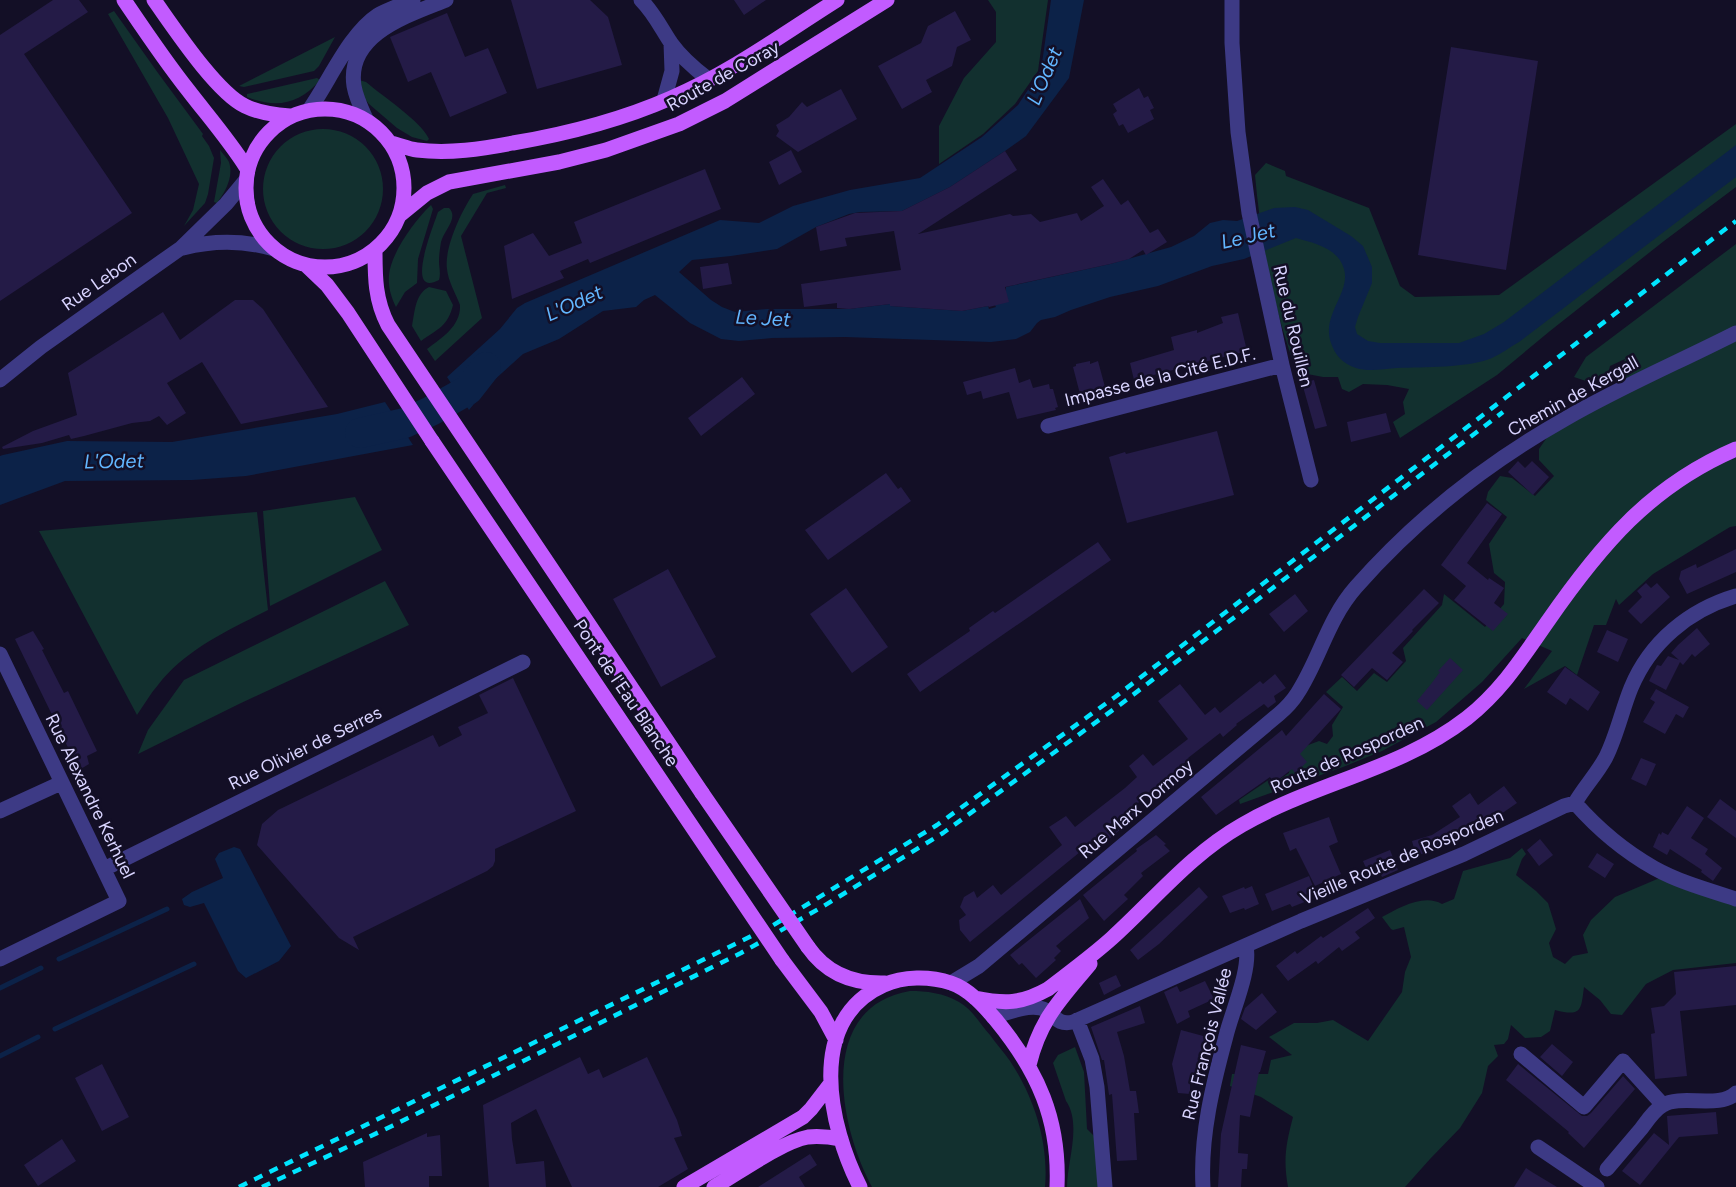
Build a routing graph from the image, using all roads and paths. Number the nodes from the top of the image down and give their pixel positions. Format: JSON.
{"nodes":[{"id":1,"x":124,"y":0,"type":"edge"},
{"id":2,"x":154,"y":0,"type":"edge"},
{"id":3,"x":412,"y":0,"type":"edge"},
{"id":4,"x":641,"y":0,"type":"edge"},
{"id":5,"x":837,"y":0,"type":"edge"},
{"id":6,"x":887,"y":0,"type":"edge"},
{"id":7,"x":1232,"y":0,"type":"edge"},
{"id":8,"x":437,"y":2,"type":"edge"},
{"id":9,"x":672,"y":43,"type":"junction"},
{"id":10,"x":708,"y":79,"type":"junction"},
{"id":11,"x":664,"y":100,"type":"junction"},
{"id":12,"x":309,"y":110,"type":"junction"},
{"id":13,"x":290,"y":116,"type":"junction"},
{"id":14,"x":367,"y":121,"type":"junction"},
{"id":15,"x":391,"y":143,"type":"junction"},
{"id":16,"x":246,"y":174,"type":"junction"},
{"id":17,"x":400,"y":215,"type":"junction"},
{"id":18,"x":181,"y":249,"type":"junction"},
{"id":19,"x":274,"y":249,"type":"junction"},
{"id":20,"x":375,"y":250,"type":"junction"},
{"id":21,"x":306,"y":265,"type":"junction"},
{"id":22,"x":1736,"y":333,"type":"edge"},
{"id":23,"x":41,"y":347,"type":"junction"},
{"id":24,"x":1282,"y":365,"type":"junction"},
{"id":25,"x":0,"y":370,"type":"edge"},
{"id":26,"x":0,"y":380,"type":"edge"},
{"id":27,"x":1047,"y":426,"type":"dead end"},
{"id":28,"x":1736,"y":449,"type":"edge"},
{"id":29,"x":1311,"y":480,"type":"dead end"},
{"id":30,"x":1736,"y":596,"type":"edge"},
{"id":31,"x":1322,"y":644,"type":"joint"},
{"id":32,"x":0,"y":654,"type":"edge"},
{"id":33,"x":523,"y":662,"type":"dead end"},
{"id":34,"x":62,"y":783,"type":"junction"},
{"id":35,"x":1575,"y":803,"type":"junction"},
{"id":36,"x":0,"y":811,"type":"edge"},
{"id":37,"x":104,"y":869,"type":"junction"},
{"id":38,"x":1736,"y":899,"type":"edge"},
{"id":39,"x":1113,"y":936,"type":"junction"},
{"id":40,"x":1246,"y":946,"type":"junction"},
{"id":41,"x":0,"y":959,"type":"edge"},
{"id":42,"x":888,"y":983,"type":"junction"},
{"id":43,"x":951,"y":983,"type":"junction"},
{"id":44,"x":975,"y":998,"type":"junction"},
{"id":45,"x":1050,"y":1013,"type":"junction"},
{"id":46,"x":993,"y":1017,"type":"junction"},
{"id":47,"x":1077,"y":1020,"type":"junction"},
{"id":48,"x":836,"y":1040,"type":"junction"},
{"id":49,"x":1521,"y":1054,"type":"dead end"},
{"id":50,"x":1029,"y":1065,"type":"junction"},
{"id":51,"x":831,"y":1083,"type":"junction"},
{"id":52,"x":1736,"y":1093,"type":"edge"},
{"id":53,"x":1663,"y":1105,"type":"junction"},
{"id":54,"x":841,"y":1139,"type":"junction"},
{"id":55,"x":1539,"y":1147,"type":"dead end"},
{"id":56,"x":1608,"y":1169,"type":"dead end"},
{"id":57,"x":710,"y":1183,"type":"edge"},
{"id":58,"x":1594,"y":1186,"type":"edge"},
{"id":59,"x":684,"y":1187,"type":"edge"},
{"id":60,"x":860,"y":1187,"type":"edge"},
{"id":61,"x":1057,"y":1187,"type":"edge"},
{"id":62,"x":1105,"y":1187,"type":"edge"},
{"id":63,"x":1203,"y":1187,"type":"edge"}],
"edges":[{"from":1,"to":16,"type":"main road"},
{"from":2,"to":13,"type":"main road"},
{"from":3,"to":12,"type":"street"},
{"from":4,"to":9,"type":"street"},
{"from":5,"to":10,"type":"main road","name":"Route de Coray"},
{"from":6,"to":17,"type":"main road","name":"Route de Coray"},
{"from":7,"to":24,"type":"street","name":"Rue du Rouillen"},
{"from":8,"to":14,"type":"street"},
{"from":9,"to":10,"type":"street"},
{"from":9,"to":11,"type":"street"},
{"from":10,"to":11,"type":"main road","name":"Route de Coray"},
{"from":11,"to":15,"type":"main road","name":"Route de Coray"},
{"from":12,"to":13,"type":"main road"},
{"from":12,"to":14,"type":"main road"},
{"from":13,"to":16,"type":"main road"},
{"from":14,"to":15,"type":"main road"},
{"from":15,"to":17,"type":"main road"},
{"from":16,"to":18,"type":"street","name":"Rue Lebon"},
{"from":16,"to":19,"type":"main road"},
{"from":17,"to":20,"type":"main road"},
{"from":18,"to":19,"type":"street","name":"Rue Lebon"},
{"from":18,"to":23,"type":"street","name":"Rue Lebon"},
{"from":19,"to":21,"type":"main road"},
{"from":20,"to":21,"type":"main road"},
{"from":20,"to":42,"type":"main road","name":"Pont de l'Eau Blanche","bridge":true},
{"from":21,"to":48,"type":"main road","name":"Pont de l'Eau Blanche","bridge":true},
{"from":22,"to":31,"type":"street","name":"Chemin de Kergall"},
{"from":23,"to":25,"type":"street","name":"Rue Lebon"},
{"from":23,"to":26,"type":"street","name":"Rue Lebon"},
{"from":24,"to":27,"type":"street","name":"Impasse de la Cité E.D.F."},
{"from":24,"to":29,"type":"street","name":"Rue du Rouillen"},
{"from":28,"to":39,"type":"main road","name":"Route de Rosporden"},
{"from":30,"to":35,"type":"street"},
{"from":31,"to":43,"type":"street","name":"Rue Marx Dormoy"},
{"from":32,"to":34,"type":"street","name":"Rue Alexandre Kerhuel"},
{"from":33,"to":37,"type":"street","name":"Rue Olivier de Serres"},
{"from":34,"to":36,"type":"street"},
{"from":34,"to":37,"type":"street","name":"Rue Alexandre Kerhuel"},
{"from":35,"to":38,"type":"street"},
{"from":35,"to":40,"type":"street","name":"Vieille Route de Rosporden"},
{"from":37,"to":41,"type":"street","name":"Rue Alexandre Kerhuel"},
{"from":39,"to":44,"type":"main road","name":"Route de Rosporden"},
{"from":39,"to":45,"type":"main road","name":"Route de Rosporden"},
{"from":40,"to":47,"type":"street","name":"Vieille Route de Rosporden"},
{"from":40,"to":63,"type":"street","name":"Rue François Vallée"},
{"from":42,"to":43,"type":"main road"},
{"from":42,"to":48,"type":"main road"},
{"from":43,"to":44,"type":"main road"},
{"from":44,"to":46,"type":"main road"},
{"from":45,"to":46,"type":"street"},
{"from":45,"to":47,"type":"street"},
{"from":45,"to":50,"type":"main road","name":"Route de Rosporden"},
{"from":46,"to":50,"type":"main road"},
{"from":47,"to":62,"type":"street"},
{"from":48,"to":51,"type":"main road"},
{"from":49,"to":53,"type":"street"},
{"from":50,"to":61,"type":"main road"},
{"from":51,"to":54,"type":"main road"},
{"from":51,"to":57,"type":"main road"},
{"from":52,"to":53,"type":"street"},
{"from":53,"to":56,"type":"street"},
{"from":54,"to":57,"type":"main road"},
{"from":54,"to":60,"type":"main road"},
{"from":55,"to":58,"type":"street"},
{"from":57,"to":59,"type":"main road"}]}
